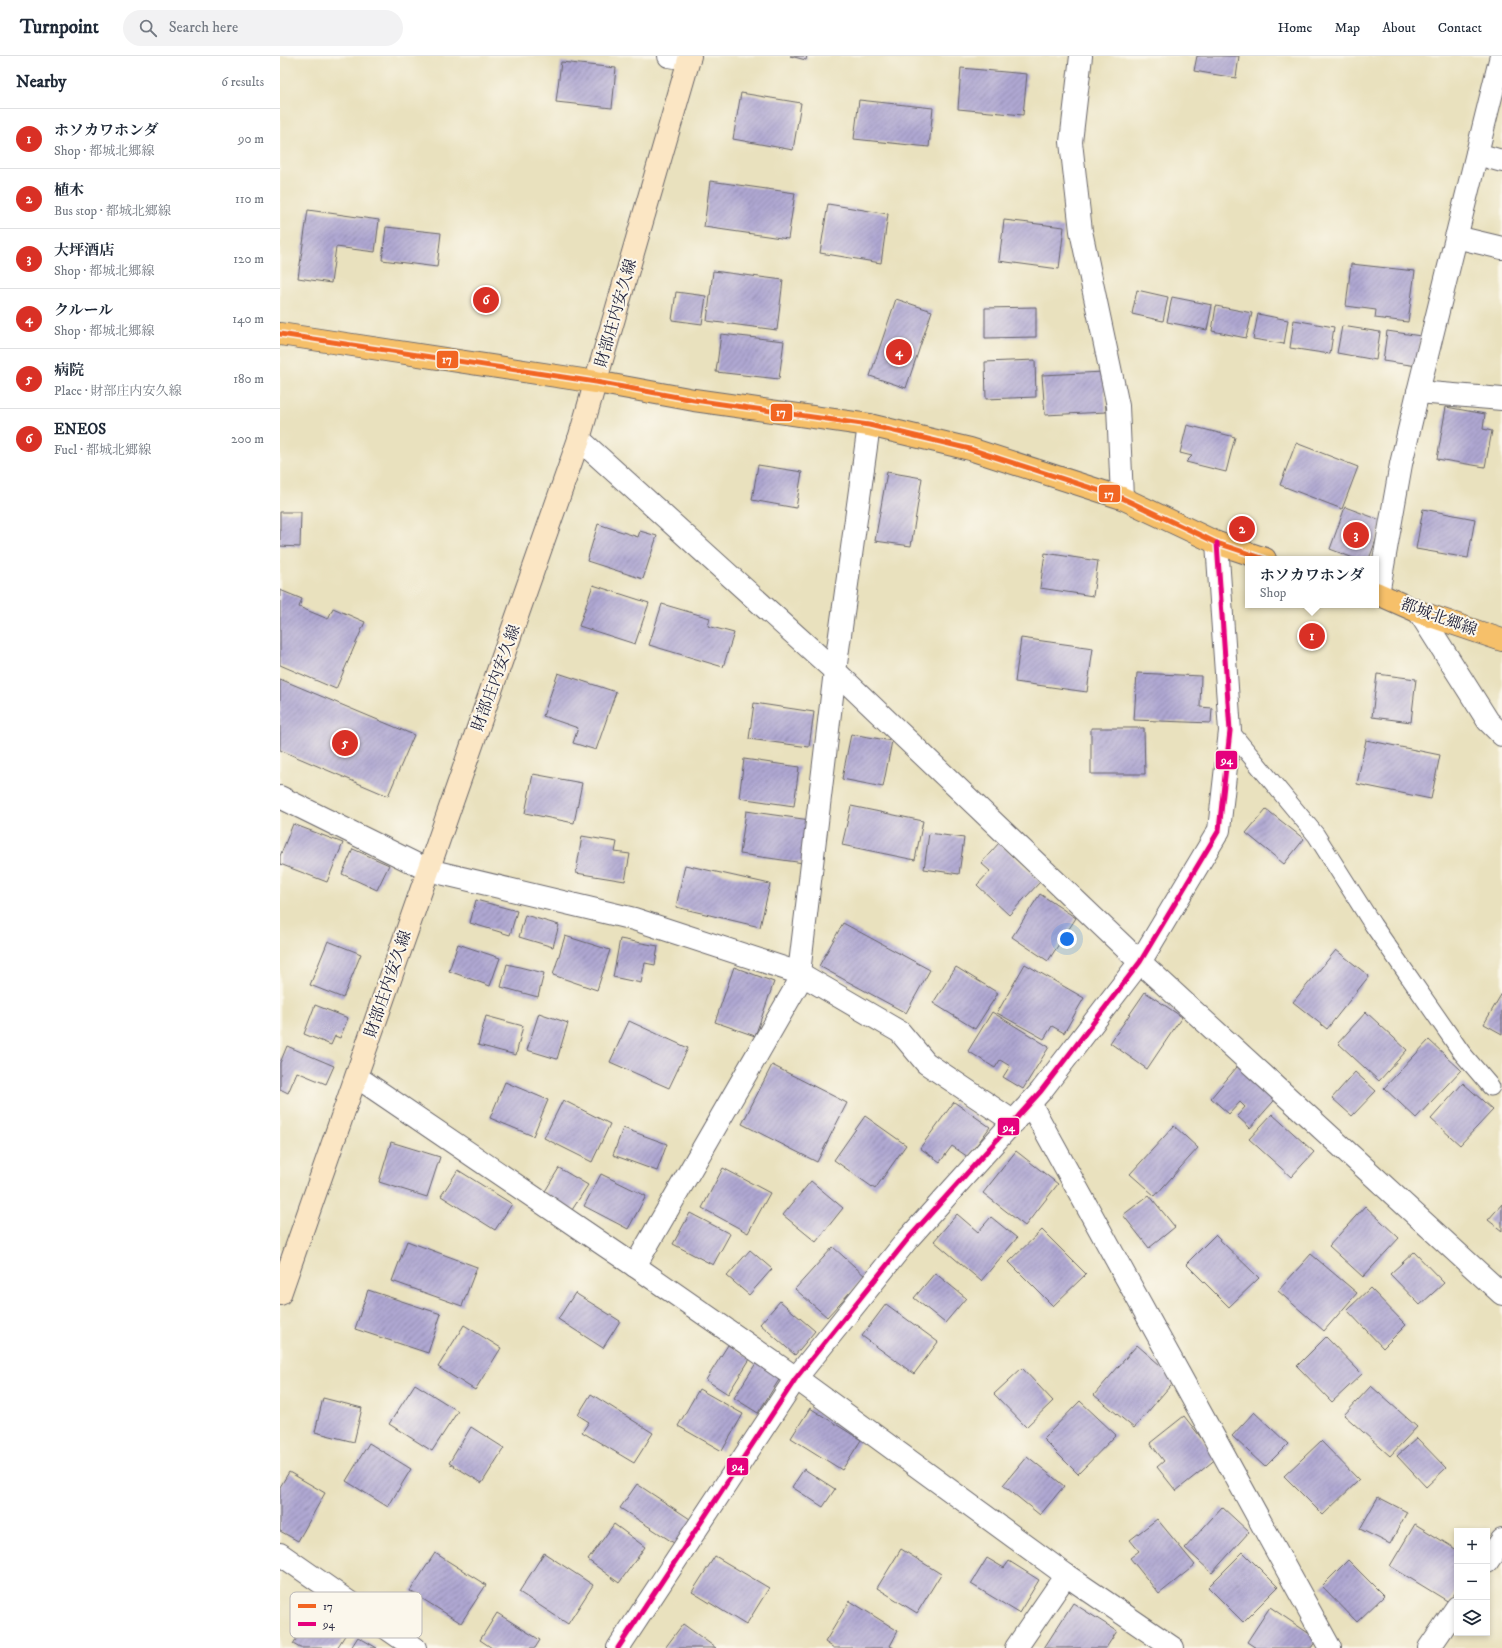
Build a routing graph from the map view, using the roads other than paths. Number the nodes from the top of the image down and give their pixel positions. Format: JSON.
{"nodes":[{"id":1,"x":1081,"y":56,"type":"edge"},
{"id":2,"x":1501,"y":56,"type":"edge"},
{"id":3,"x":683,"y":57,"type":"edge"},
{"id":4,"x":1477,"y":154,"type":"junction"},
{"id":5,"x":1502,"y":161,"type":"edge"},
{"id":6,"x":1456,"y":237,"type":"junction"},
{"id":7,"x":1502,"y":248,"type":"edge"},
{"id":8,"x":280,"y":334,"type":"edge"},
{"id":9,"x":596,"y":382,"type":"junction"},
{"id":10,"x":1418,"y":392,"type":"junction"},
{"id":11,"x":1502,"y":399,"type":"edge"},
{"id":12,"x":870,"y":425,"type":"junction"},
{"id":13,"x":579,"y":439,"type":"junction"},
{"id":14,"x":1122,"y":498,"type":"junction"},
{"id":15,"x":1217,"y":543,"type":"junction"},
{"id":16,"x":1257,"y":556,"type":"edge"},
{"id":17,"x":1379,"y":582,"type":"edge"},
{"id":18,"x":1379,"y":594,"type":"edge"},
{"id":19,"x":1419,"y":612,"type":"junction"},
{"id":20,"x":1502,"y":640,"type":"edge"},
{"id":21,"x":835,"y":671,"type":"junction"},
{"id":22,"x":1230,"y":730,"type":"junction"},
{"id":23,"x":1502,"y":735,"type":"edge"},
{"id":24,"x":280,"y":797,"type":"edge"},
{"id":25,"x":428,"y":870,"type":"junction"},
{"id":26,"x":1140,"y":962,"type":"junction"},
{"id":27,"x":801,"y":974,"type":"junction"},
{"id":28,"x":357,"y":1077,"type":"junction"},
{"id":29,"x":1491,"y":1087,"type":"dead end"},
{"id":30,"x":1030,"y":1103,"type":"junction"},
{"id":31,"x":1014,"y":1122,"type":"junction"},
{"id":32,"x":635,"y":1266,"type":"junction"},
{"id":33,"x":280,"y":1294,"type":"edge"},
{"id":34,"x":1502,"y":1294,"type":"edge"},
{"id":35,"x":796,"y":1378,"type":"junction"},
{"id":36,"x":1502,"y":1540,"type":"edge"},
{"id":37,"x":280,"y":1554,"type":"edge"},
{"id":38,"x":1490,"y":1558,"type":"edge"},
{"id":39,"x":1066,"y":1575,"type":"junction"},
{"id":40,"x":334,"y":1592,"type":"edge"},
{"id":41,"x":1454,"y":1611,"type":"edge"},
{"id":42,"x":400,"y":1638,"type":"edge"},
{"id":43,"x":414,"y":1648,"type":"edge"},
{"id":44,"x":618,"y":1648,"type":"edge"},
{"id":45,"x":1016,"y":1648,"type":"edge"},
{"id":46,"x":1173,"y":1648,"type":"edge"},
{"id":47,"x":1330,"y":1648,"type":"edge"},
{"id":48,"x":1429,"y":1648,"type":"edge"}],
"edges":[{"from":1,"to":14,"type":"street"},
{"from":2,"to":4,"type":"street"},
{"from":3,"to":9,"type":"main road","name":"財部庄内安久線"},
{"from":4,"to":5,"type":"street"},
{"from":4,"to":6,"type":"street"},
{"from":6,"to":7,"type":"street"},
{"from":6,"to":10,"type":"street"},
{"from":8,"to":9,"type":"main road"},
{"from":9,"to":12,"type":"main road"},
{"from":9,"to":13,"type":"main road","name":"財部庄内安久線"},
{"from":10,"to":11,"type":"street"},
{"from":10,"to":17,"type":"street"},
{"from":12,"to":14,"type":"main road"},
{"from":12,"to":21,"type":"street"},
{"from":13,"to":21,"type":"street"},
{"from":13,"to":25,"type":"main road","name":"財部庄内安久線"},
{"from":14,"to":15,"type":"main road"},
{"from":15,"to":16,"type":"main road"},
{"from":15,"to":22,"type":"street"},
{"from":18,"to":19,"type":"main road","name":"都城北郷線"},
{"from":19,"to":20,"type":"main road","name":"都城北郷線"},
{"from":19,"to":23,"type":"street"},
{"from":21,"to":26,"type":"street"},
{"from":21,"to":27,"type":"street"},
{"from":22,"to":26,"type":"street"},
{"from":22,"to":29,"type":"lane"},
{"from":24,"to":25,"type":"street"},
{"from":25,"to":27,"type":"street"},
{"from":25,"to":28,"type":"main road","name":"財部庄内安久線"},
{"from":26,"to":30,"type":"street"},
{"from":26,"to":34,"type":"street"},
{"from":27,"to":31,"type":"street"},
{"from":27,"to":32,"type":"street"},
{"from":28,"to":32,"type":"street"},
{"from":28,"to":33,"type":"main road","name":"財部庄内安久線"},
{"from":30,"to":31,"type":"street"},
{"from":30,"to":47,"type":"street"},
{"from":31,"to":35,"type":"street"},
{"from":32,"to":35,"type":"street"},
{"from":35,"to":39,"type":"street"},
{"from":35,"to":44,"type":"street"},
{"from":36,"to":38,"type":"street"},
{"from":37,"to":40,"type":"street"},
{"from":39,"to":45,"type":"street"},
{"from":39,"to":46,"type":"street"},
{"from":41,"to":48,"type":"street"},
{"from":42,"to":43,"type":"street"}]}
